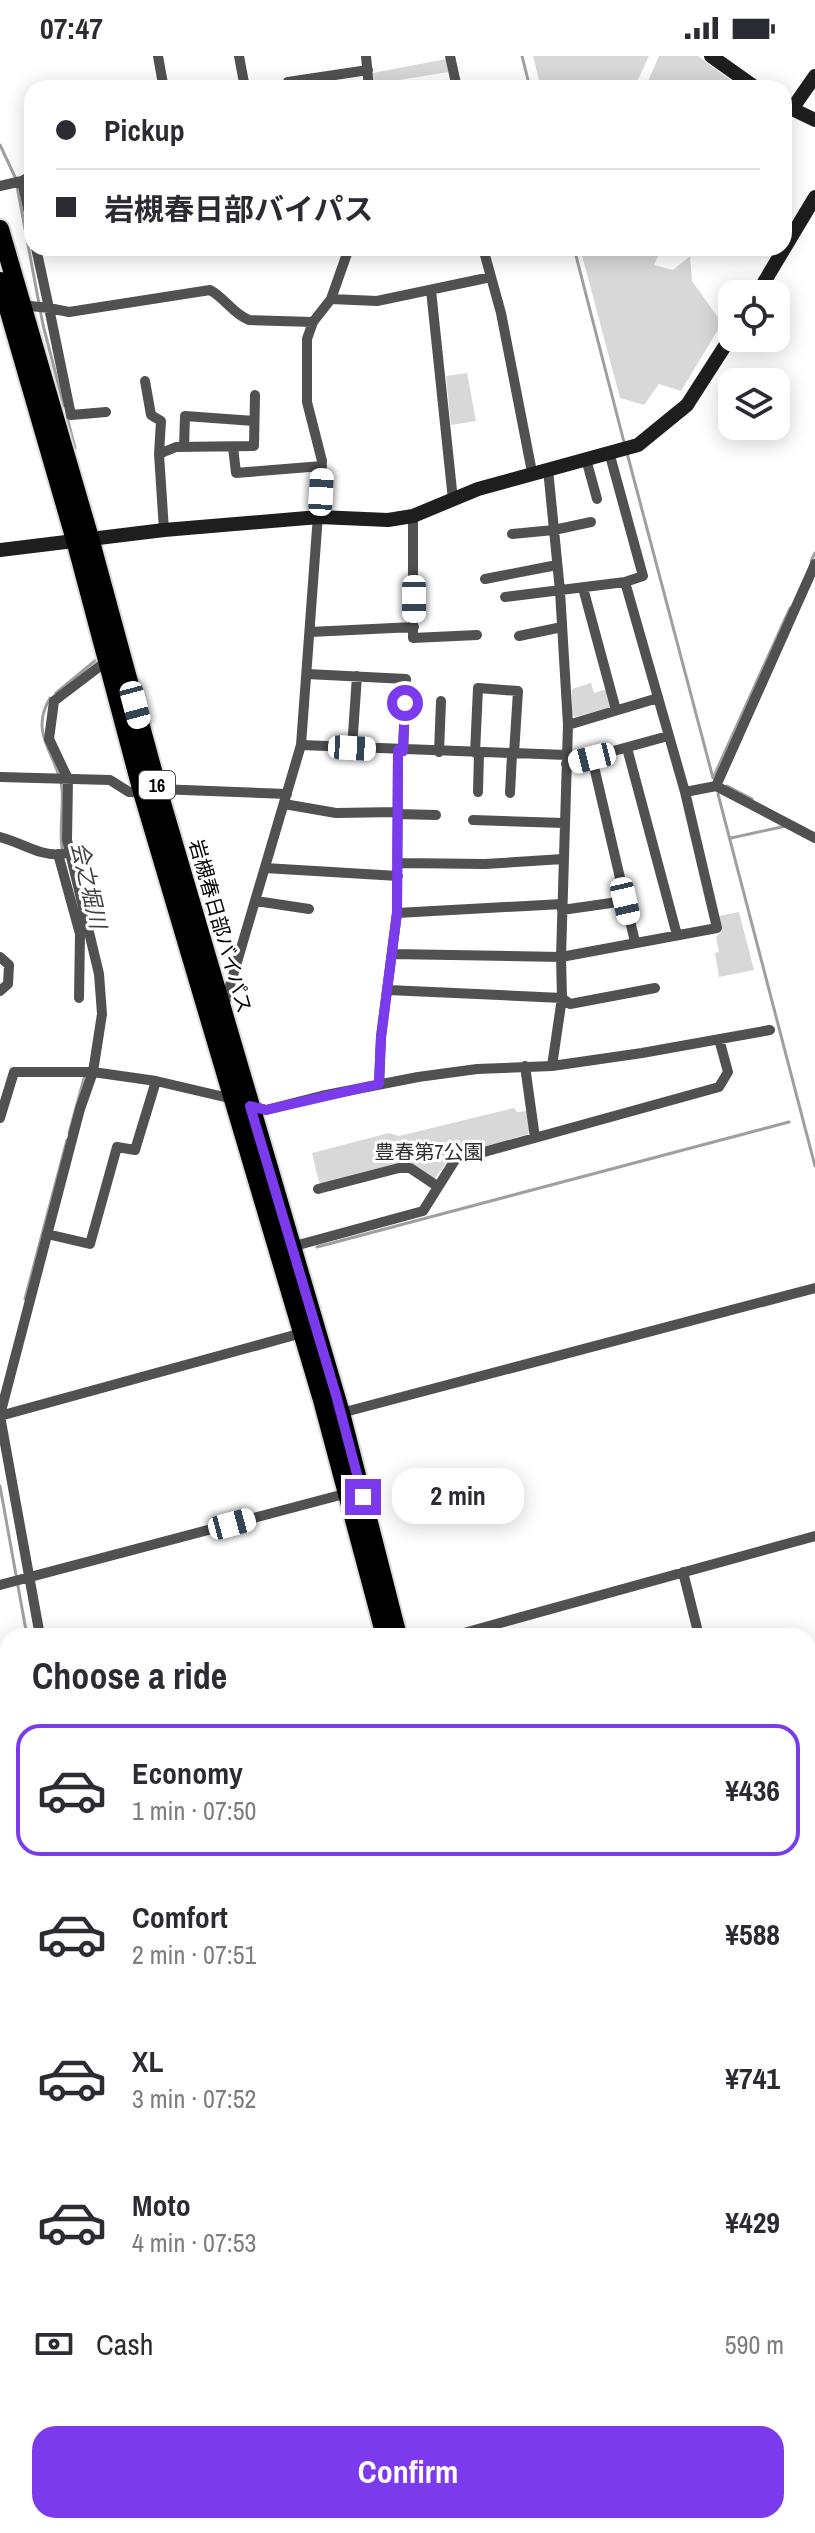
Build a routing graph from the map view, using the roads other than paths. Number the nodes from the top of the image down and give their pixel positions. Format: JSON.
{"nodes":[{"id":1,"x":158,"y":56,"type":"edge"},
{"id":2,"x":239,"y":56,"type":"edge"},
{"id":3,"x":366,"y":56,"type":"edge"},
{"id":4,"x":450,"y":56,"type":"edge"},
{"id":5,"x":711,"y":56,"type":"edge"},
{"id":6,"x":368,"y":70,"type":"junction"},
{"id":7,"x":815,"y":76,"type":"edge"},
{"id":8,"x":162,"y":80,"type":"edge"},
{"id":9,"x":244,"y":80,"type":"edge"},
{"id":10,"x":301,"y":80,"type":"edge"},
{"id":11,"x":369,"y":80,"type":"edge"},
{"id":12,"x":455,"y":80,"type":"edge"},
{"id":13,"x":745,"y":80,"type":"edge"},
{"id":14,"x":792,"y":102,"type":"edge"},
{"id":15,"x":792,"y":109,"type":"edge"},
{"id":16,"x":815,"y":120,"type":"edge"},
{"id":17,"x":17,"y":181,"type":"edge"},
{"id":18,"x":815,"y":197,"type":"edge"},
{"id":19,"x":24,"y":202,"type":"edge"},
{"id":20,"x":0,"y":229,"type":"edge"},
{"id":21,"x":792,"y":235,"type":"edge"},
{"id":22,"x":38,"y":256,"type":"edge"},
{"id":23,"x":346,"y":256,"type":"edge"},
{"id":24,"x":485,"y":256,"type":"edge"},
{"id":25,"x":780,"y":256,"type":"edge"},
{"id":26,"x":491,"y":277,"type":"junction"},
{"id":27,"x":765,"y":280,"type":"edge"},
{"id":28,"x":0,"y":281,"type":"edge"},
{"id":29,"x":431,"y":290,"type":"junction"},
{"id":30,"x":331,"y":299,"type":"junction"},
{"id":31,"x":9,"y":303,"type":"edge"},
{"id":32,"x":49,"y":308,"type":"junction"},
{"id":33,"x":313,"y":322,"type":"junction"},
{"id":34,"x":721,"y":352,"type":"edge"},
{"id":35,"x":145,"y":381,"type":"dead end"},
{"id":36,"x":255,"y":395,"type":"dead end"},
{"id":37,"x":106,"y":412,"type":"dead end"},
{"id":38,"x":254,"y":421,"type":"junction"},
{"id":39,"x":184,"y":447,"type":"junction"},
{"id":40,"x":233,"y":447,"type":"junction"},
{"id":41,"x":609,"y":452,"type":"junction"},
{"id":42,"x":159,"y":454,"type":"junction"},
{"id":43,"x":586,"y":459,"type":"junction"},
{"id":44,"x":322,"y":466,"type":"junction"},
{"id":45,"x":548,"y":469,"type":"junction"},
{"id":46,"x":532,"y":472,"type":"junction"},
{"id":47,"x":597,"y":499,"type":"dead end"},
{"id":48,"x":453,"y":500,"type":"junction"},
{"id":49,"x":413,"y":516,"type":"junction"},
{"id":50,"x":319,"y":517,"type":"junction"},
{"id":51,"x":591,"y":522,"type":"dead end"},
{"id":52,"x":164,"y":530,"type":"junction"},
{"id":53,"x":554,"y":530,"type":"junction"},
{"id":54,"x":512,"y":534,"type":"dead end"},
{"id":55,"x":82,"y":539,"type":"junction"},
{"id":56,"x":0,"y":550,"type":"edge"},
{"id":57,"x":815,"y":564,"type":"edge"},
{"id":58,"x":557,"y":565,"type":"junction"},
{"id":59,"x":485,"y":579,"type":"dead end"},
{"id":60,"x":625,"y":582,"type":"junction"},
{"id":61,"x":583,"y":588,"type":"junction"},
{"id":62,"x":560,"y":591,"type":"junction"},
{"id":63,"x":505,"y":597,"type":"dead end"},
{"id":64,"x":414,"y":627,"type":"junction"},
{"id":65,"x":562,"y":627,"type":"junction"},
{"id":66,"x":310,"y":632,"type":"junction"},
{"id":67,"x":477,"y":635,"type":"dead end"},
{"id":68,"x":519,"y":636,"type":"dead end"},
{"id":69,"x":108,"y":660,"type":"junction"},
{"id":70,"x":307,"y":674,"type":"junction"},
{"id":71,"x":357,"y":676,"type":"junction"},
{"id":72,"x":658,"y":698,"type":"junction"},
{"id":73,"x":441,"y":701,"type":"dead end"},
{"id":74,"x":616,"y":710,"type":"junction"},
{"id":75,"x":568,"y":725,"type":"junction"},
{"id":76,"x":668,"y":736,"type":"junction"},
{"id":77,"x":301,"y":745,"type":"junction"},
{"id":78,"x":352,"y":748,"type":"junction"},
{"id":79,"x":627,"y":748,"type":"junction"},
{"id":80,"x":400,"y":750,"type":"junction"},
{"id":81,"x":439,"y":752,"type":"junction"},
{"id":82,"x":477,"y":753,"type":"junction"},
{"id":83,"x":513,"y":754,"type":"junction"},
{"id":84,"x":592,"y":758,"type":"junction"},
{"id":85,"x":566,"y":760,"type":"junction"},
{"id":86,"x":0,"y":777,"type":"edge"},
{"id":87,"x":62,"y":779,"type":"junction"},
{"id":88,"x":716,"y":786,"type":"junction"},
{"id":89,"x":150,"y":791,"type":"junction"},
{"id":90,"x":478,"y":792,"type":"dead end"},
{"id":91,"x":685,"y":792,"type":"junction"},
{"id":92,"x":510,"y":793,"type":"dead end"},
{"id":93,"x":286,"y":799,"type":"junction"},
{"id":94,"x":398,"y":813,"type":"junction"},
{"id":95,"x":436,"y":815,"type":"dead end"},
{"id":96,"x":473,"y":820,"type":"dead end"},
{"id":97,"x":564,"y":823,"type":"junction"},
{"id":98,"x":0,"y":837,"type":"edge"},
{"id":99,"x":815,"y":838,"type":"edge"},
{"id":100,"x":64,"y":854,"type":"junction"},
{"id":101,"x":563,"y":859,"type":"junction"},
{"id":102,"x":399,"y":863,"type":"junction"},
{"id":103,"x":265,"y":868,"type":"junction"},
{"id":104,"x":398,"y":876,"type":"junction"},
{"id":105,"x":256,"y":901,"type":"junction"},
{"id":106,"x":625,"y":901,"type":"junction"},
{"id":107,"x":562,"y":907,"type":"junction"},
{"id":108,"x":309,"y":909,"type":"dead end"},
{"id":109,"x":397,"y":913,"type":"junction"},
{"id":110,"x":677,"y":935,"type":"junction"},
{"id":111,"x":92,"y":941,"type":"junction"},
{"id":112,"x":80,"y":942,"type":"junction"},
{"id":113,"x":635,"y":942,"type":"junction"},
{"id":114,"x":392,"y":954,"type":"junction"},
{"id":115,"x":0,"y":957,"type":"edge"},
{"id":116,"x":561,"y":957,"type":"junction"},
{"id":117,"x":655,"y":988,"type":"dead end"},
{"id":118,"x":388,"y":990,"type":"junction"},
{"id":119,"x":0,"y":991,"type":"edge"},
{"id":120,"x":79,"y":998,"type":"dead end"},
{"id":121,"x":562,"y":998,"type":"junction"},
{"id":122,"x":223,"y":1011,"type":"junction"},
{"id":123,"x":770,"y":1030,"type":"dead end"},
{"id":124,"x":719,"y":1039,"type":"junction"},
{"id":125,"x":525,"y":1066,"type":"junction"},
{"id":126,"x":552,"y":1066,"type":"junction"},
{"id":127,"x":93,"y":1072,"type":"junction"},
{"id":128,"x":156,"y":1081,"type":"junction"},
{"id":129,"x":379,"y":1084,"type":"junction"},
{"id":130,"x":242,"y":1103,"type":"junction"},
{"id":131,"x":0,"y":1118,"type":"edge"},
{"id":132,"x":535,"y":1138,"type":"junction"},
{"id":133,"x":434,"y":1184,"type":"dead end"},
{"id":134,"x":318,"y":1189,"type":"dead end"},
{"id":135,"x":47,"y":1234,"type":"junction"},
{"id":136,"x":291,"y":1247,"type":"junction"},
{"id":137,"x":815,"y":1288,"type":"edge"},
{"id":138,"x":302,"y":1333,"type":"junction"},
{"id":139,"x":341,"y":1413,"type":"junction"},
{"id":140,"x":0,"y":1416,"type":"edge"},
{"id":141,"x":348,"y":1493,"type":"junction"},
{"id":142,"x":815,"y":1536,"type":"edge"},
{"id":143,"x":683,"y":1572,"type":"junction"},
{"id":144,"x":31,"y":1577,"type":"junction"},
{"id":145,"x":0,"y":1585,"type":"edge"},
{"id":146,"x":39,"y":1628,"type":"edge"},
{"id":147,"x":383,"y":1628,"type":"edge"},
{"id":148,"x":396,"y":1628,"type":"edge"},
{"id":149,"x":482,"y":1628,"type":"edge"},
{"id":150,"x":697,"y":1628,"type":"edge"}],
"edges":[{"from":1,"to":8,"type":"street"},
{"from":2,"to":9,"type":"street"},
{"from":3,"to":6,"type":"street"},
{"from":4,"to":12,"type":"street"},
{"from":5,"to":13,"type":"street"},
{"from":6,"to":10,"type":"street"},
{"from":6,"to":11,"type":"street"},
{"from":7,"to":14,"type":"street"},
{"from":15,"to":16,"type":"street"},
{"from":17,"to":19,"type":"street"},
{"from":18,"to":21,"type":"street"},
{"from":20,"to":31,"type":"highway","name":"岩槻春日部バイパス","number":"16"},
{"from":22,"to":32,"type":"street"},
{"from":23,"to":30,"type":"street"},
{"from":24,"to":26,"type":"street"},
{"from":25,"to":27,"type":"street"},
{"from":26,"to":29,"type":"street"},
{"from":26,"to":46,"type":"street"},
{"from":28,"to":31,"type":"highway","name":"岩槻春日部バイパス","number":"16"},
{"from":29,"to":30,"type":"street"},
{"from":29,"to":48,"type":"street"},
{"from":30,"to":33,"type":"street"},
{"from":31,"to":32,"type":"street"},
{"from":31,"to":55,"type":"highway","name":"岩槻春日部バイパス","number":"16"},
{"from":32,"to":33,"type":"street"},
{"from":32,"to":37,"type":"street"},
{"from":33,"to":44,"type":"street"},
{"from":34,"to":41,"type":"street"},
{"from":35,"to":42,"type":"street"},
{"from":36,"to":38,"type":"street"},
{"from":38,"to":39,"type":"street"},
{"from":38,"to":40,"type":"street"},
{"from":39,"to":40,"type":"street"},
{"from":39,"to":42,"type":"street"},
{"from":40,"to":44,"type":"street"},
{"from":41,"to":43,"type":"street"},
{"from":41,"to":60,"type":"street"},
{"from":42,"to":52,"type":"street"},
{"from":43,"to":45,"type":"street"},
{"from":43,"to":47,"type":"street"},
{"from":44,"to":50,"type":"street"},
{"from":45,"to":46,"type":"street"},
{"from":45,"to":53,"type":"street"},
{"from":46,"to":48,"type":"street"},
{"from":48,"to":49,"type":"street"},
{"from":49,"to":50,"type":"street"},
{"from":49,"to":64,"type":"street"},
{"from":50,"to":52,"type":"street"},
{"from":50,"to":66,"type":"street"},
{"from":51,"to":53,"type":"street"},
{"from":52,"to":55,"type":"street"},
{"from":53,"to":54,"type":"street"},
{"from":53,"to":58,"type":"street"},
{"from":55,"to":56,"type":"street"},
{"from":55,"to":69,"type":"highway","name":"岩槻春日部バイパス","number":"16"},
{"from":55,"to":89,"type":"highway","name":"岩槻春日部バイパス","number":"16"},
{"from":57,"to":88,"type":"street"},
{"from":58,"to":59,"type":"street"},
{"from":58,"to":62,"type":"street"},
{"from":60,"to":61,"type":"street"},
{"from":60,"to":72,"type":"street"},
{"from":61,"to":62,"type":"street"},
{"from":61,"to":74,"type":"street"},
{"from":62,"to":63,"type":"street"},
{"from":62,"to":65,"type":"street"},
{"from":64,"to":66,"type":"street"},
{"from":64,"to":67,"type":"street"},
{"from":65,"to":68,"type":"street"},
{"from":65,"to":75,"type":"street"},
{"from":66,"to":70,"type":"street"},
{"from":69,"to":87,"type":"street"},
{"from":69,"to":89,"type":"highway","name":"岩槻春日部バイパス","number":"16"},
{"from":70,"to":71,"type":"street"},
{"from":70,"to":77,"type":"street"},
{"from":71,"to":78,"type":"street"},
{"from":71,"to":80,"type":"street"},
{"from":72,"to":74,"type":"street"},
{"from":72,"to":76,"type":"street"},
{"from":73,"to":81,"type":"street"},
{"from":74,"to":75,"type":"street"},
{"from":75,"to":85,"type":"street"},
{"from":76,"to":79,"type":"street"},
{"from":76,"to":91,"type":"street"},
{"from":77,"to":78,"type":"street"},
{"from":77,"to":93,"type":"street"},
{"from":78,"to":80,"type":"street"},
{"from":79,"to":84,"type":"street"},
{"from":79,"to":110,"type":"street"},
{"from":80,"to":81,"type":"street"},
{"from":80,"to":94,"type":"street"},
{"from":81,"to":82,"type":"street"},
{"from":82,"to":83,"type":"street"},
{"from":82,"to":83,"type":"street"},
{"from":82,"to":90,"type":"street"},
{"from":83,"to":85,"type":"street"},
{"from":83,"to":92,"type":"street"},
{"from":84,"to":85,"type":"street"},
{"from":84,"to":106,"type":"street"},
{"from":85,"to":97,"type":"street"},
{"from":86,"to":87,"type":"street"},
{"from":87,"to":89,"type":"street"},
{"from":87,"to":100,"type":"street"},
{"from":88,"to":91,"type":"street"},
{"from":88,"to":99,"type":"street"},
{"from":89,"to":93,"type":"street"},
{"from":89,"to":122,"type":"highway","name":"岩槻春日部バイパス","number":"16"},
{"from":89,"to":130,"type":"highway","name":"岩槻春日部バイパス","number":"16"},
{"from":91,"to":110,"type":"street"},
{"from":93,"to":94,"type":"street"},
{"from":93,"to":103,"type":"street"},
{"from":94,"to":95,"type":"street"},
{"from":94,"to":102,"type":"street"},
{"from":96,"to":97,"type":"street"},
{"from":97,"to":101,"type":"street"},
{"from":98,"to":100,"type":"street"},
{"from":100,"to":111,"type":"street"},
{"from":100,"to":112,"type":"street"},
{"from":101,"to":102,"type":"street"},
{"from":101,"to":107,"type":"street"},
{"from":102,"to":104,"type":"street"},
{"from":103,"to":104,"type":"street"},
{"from":103,"to":105,"type":"street"},
{"from":104,"to":109,"type":"street"},
{"from":105,"to":108,"type":"street"},
{"from":105,"to":122,"type":"street"},
{"from":106,"to":107,"type":"street"},
{"from":106,"to":113,"type":"street"},
{"from":107,"to":109,"type":"street"},
{"from":107,"to":116,"type":"street"},
{"from":109,"to":114,"type":"street"},
{"from":110,"to":113,"type":"street"},
{"from":111,"to":112,"type":"street"},
{"from":111,"to":127,"type":"street"},
{"from":112,"to":120,"type":"street"},
{"from":113,"to":116,"type":"street"},
{"from":114,"to":116,"type":"street"},
{"from":114,"to":118,"type":"street"},
{"from":115,"to":119,"type":"street"},
{"from":116,"to":121,"type":"street"},
{"from":117,"to":121,"type":"street"},
{"from":118,"to":121,"type":"street"},
{"from":118,"to":129,"type":"street"},
{"from":121,"to":126,"type":"street"},
{"from":122,"to":130,"type":"highway","name":"岩槻春日部バイパス","number":"16"},
{"from":123,"to":124,"type":"street"},
{"from":124,"to":126,"type":"street"},
{"from":124,"to":132,"type":"street"},
{"from":125,"to":126,"type":"street"},
{"from":125,"to":129,"type":"street"},
{"from":125,"to":132,"type":"street"},
{"from":127,"to":128,"type":"street"},
{"from":127,"to":131,"type":"street"},
{"from":127,"to":135,"type":"street"},
{"from":128,"to":130,"type":"street"},
{"from":128,"to":135,"type":"street"},
{"from":129,"to":130,"type":"street"},
{"from":130,"to":136,"type":"highway","name":"岩槻春日部バイパス","number":"16"},
{"from":130,"to":138,"type":"highway","name":"岩槻春日部バイパス","number":"16"},
{"from":132,"to":136,"type":"street"},
{"from":133,"to":134,"type":"street"},
{"from":135,"to":140,"type":"street"},
{"from":136,"to":139,"type":"highway","name":"岩槻春日部バイパス","number":"16"},
{"from":137,"to":139,"type":"street"},
{"from":138,"to":140,"type":"street"},
{"from":138,"to":141,"type":"highway","name":"岩槻春日部バイパス","number":"16"},
{"from":139,"to":148,"type":"highway","name":"岩槻春日部バイパス","number":"16"},
{"from":140,"to":144,"type":"street"},
{"from":141,"to":144,"type":"street"},
{"from":141,"to":147,"type":"highway","name":"岩槻春日部バイパス","number":"16"},
{"from":142,"to":143,"type":"street"},
{"from":143,"to":149,"type":"street"},
{"from":143,"to":150,"type":"street"},
{"from":144,"to":145,"type":"street"},
{"from":144,"to":146,"type":"street"}]}
